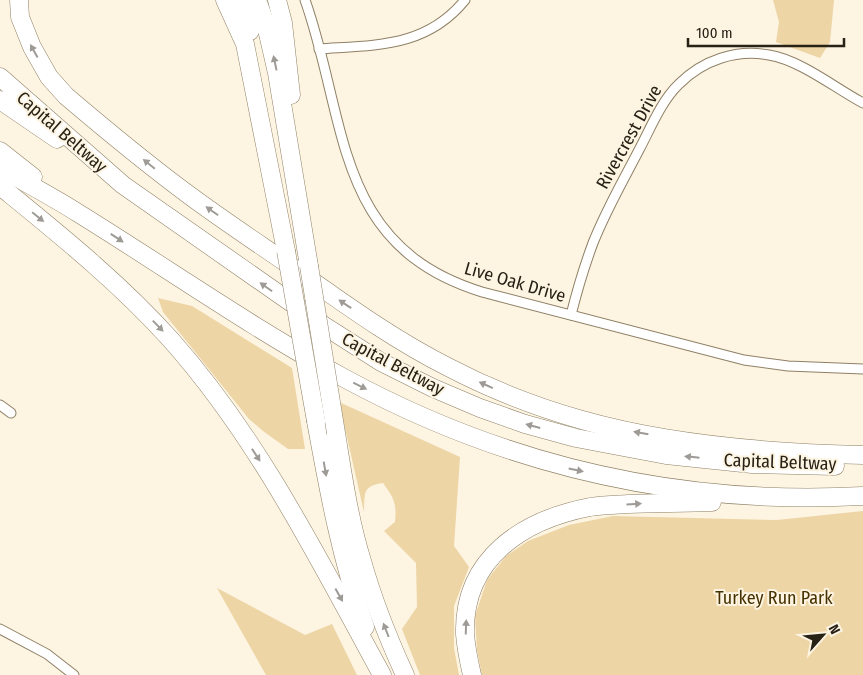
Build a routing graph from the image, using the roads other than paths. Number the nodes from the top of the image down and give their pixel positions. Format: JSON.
{"nodes":[{"id":1,"x":20,"y":0,"type":"edge"},
{"id":2,"x":225,"y":0,"type":"edge"},
{"id":3,"x":239,"y":0,"type":"edge"},
{"id":4,"x":257,"y":0,"type":"edge"},
{"id":5,"x":277,"y":0,"type":"edge"},
{"id":6,"x":305,"y":0,"type":"edge"},
{"id":7,"x":465,"y":0,"type":"edge"},
{"id":8,"x":319,"y":49,"type":"junction"},
{"id":9,"x":0,"y":77,"type":"edge"},
{"id":10,"x":0,"y":100,"type":"edge"},
{"id":11,"x":863,"y":103,"type":"edge"},
{"id":12,"x":0,"y":151,"type":"edge"},
{"id":13,"x":0,"y":168,"type":"edge"},
{"id":14,"x":123,"y":185,"type":"junction"},
{"id":15,"x":0,"y":186,"type":"edge"},
{"id":16,"x":76,"y":212,"type":"junction"},
{"id":17,"x":286,"y":251,"type":"junction"},
{"id":18,"x":309,"y":266,"type":"junction"},
{"id":19,"x":571,"y":315,"type":"junction"},
{"id":20,"x":863,"y":370,"type":"edge"},
{"id":21,"x":0,"y":404,"type":"edge"},
{"id":22,"x":11,"y":413,"type":"dead end"},
{"id":23,"x":863,"y":455,"type":"edge"},
{"id":24,"x":863,"y":464,"type":"edge"},
{"id":25,"x":863,"y":496,"type":"edge"},
{"id":26,"x":834,"y":498,"type":"junction"},
{"id":27,"x":0,"y":629,"type":"edge"},
{"id":28,"x":74,"y":675,"type":"edge"},
{"id":29,"x":384,"y":675,"type":"edge"},
{"id":30,"x":405,"y":675,"type":"edge"},
{"id":31,"x":472,"y":675,"type":"edge"}],
"edges":[{"from":23,"to":1,"type":"highway","one_way":true},
{"from":2,"to":17,"type":"highway"},
{"from":3,"to":17,"type":"highway"},
{"from":18,"to":4,"type":"highway","one_way":true},
{"from":5,"to":18,"type":"highway"},
{"from":6,"to":8,"type":"street","name":"Live Oak Drive"},
{"from":7,"to":8,"type":"street"},
{"from":8,"to":19,"type":"street","name":"Live Oak Drive"},
{"from":9,"to":14,"type":"highway","name":"Capital Beltway"},
{"from":10,"to":14,"type":"highway"},
{"from":11,"to":19,"type":"street","name":"Rivercrest Drive"},
{"from":12,"to":16,"type":"highway"},
{"from":13,"to":16,"type":"highway","name":"Capital Beltway"},
{"from":24,"to":14,"type":"highway","name":"Capital Beltway","one_way":true},
{"from":15,"to":29,"type":"highway","one_way":true},
{"from":16,"to":26,"type":"highway","name":"Capital Beltway","one_way":true},
{"from":17,"to":29,"type":"highway","one_way":true,"bridge":true},
{"from":30,"to":18,"type":"highway","one_way":true,"bridge":true},
{"from":19,"to":20,"type":"street","name":"Live Oak Drive"},
{"from":21,"to":22,"type":"street"},
{"from":25,"to":26,"type":"highway","name":"Capital Beltway"},
{"from":31,"to":26,"type":"highway","one_way":true},
{"from":27,"to":28,"type":"street"}]}
